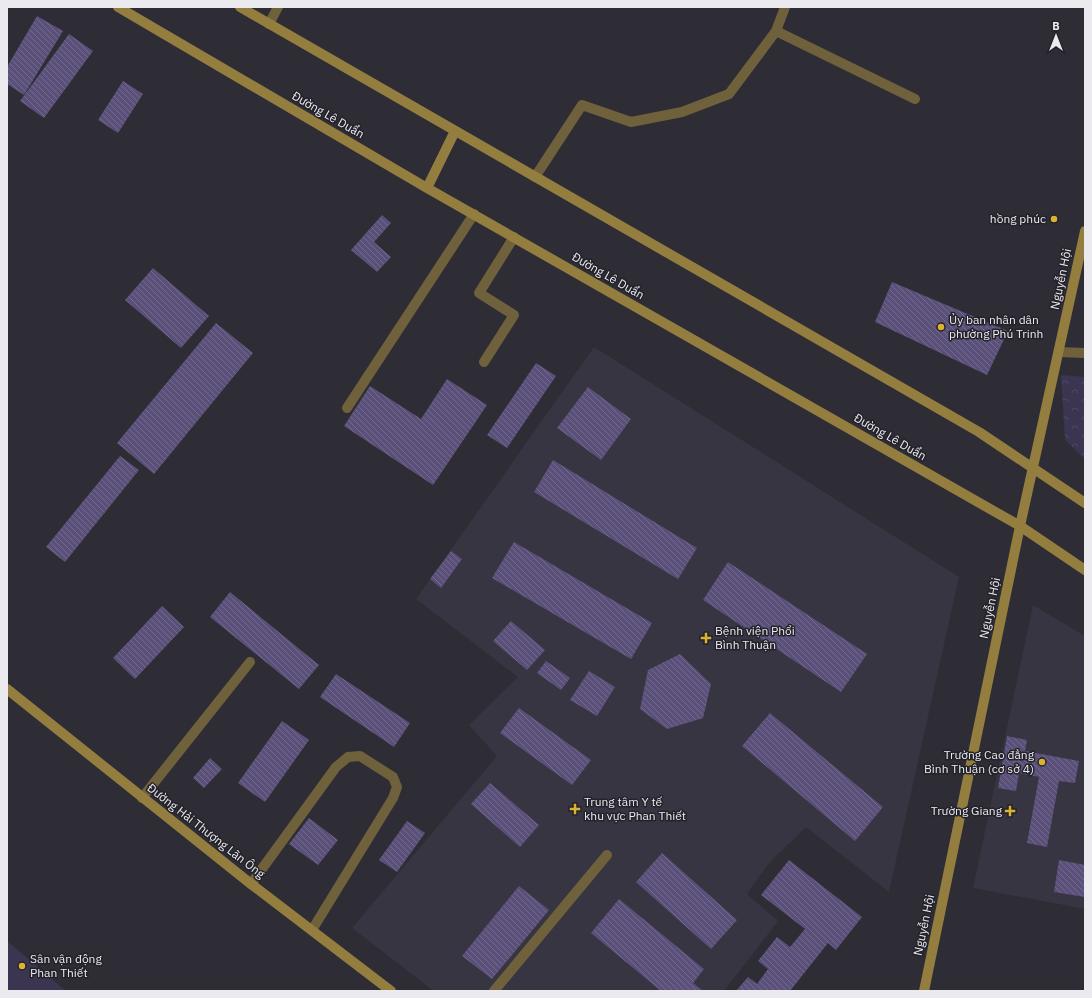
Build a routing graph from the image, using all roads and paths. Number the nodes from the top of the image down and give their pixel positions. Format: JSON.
{"nodes":[{"id":1,"x":118,"y":7,"type":"edge"},
{"id":2,"x":240,"y":7,"type":"edge"},
{"id":3,"x":278,"y":7,"type":"edge"},
{"id":4,"x":785,"y":7,"type":"edge"},
{"id":5,"x":269,"y":24,"type":"junction"},
{"id":6,"x":776,"y":31,"type":"junction"},
{"id":7,"x":915,"y":99,"type":"dead end"},
{"id":8,"x":455,"y":132,"type":"junction"},
{"id":9,"x":534,"y":177,"type":"junction"},
{"id":10,"x":427,"y":188,"type":"junction"},
{"id":11,"x":474,"y":214,"type":"junction"},
{"id":12,"x":1085,"y":231,"type":"edge"},
{"id":13,"x":514,"y":237,"type":"junction"},
{"id":14,"x":1059,"y":352,"type":"junction"},
{"id":15,"x":1085,"y":353,"type":"edge"},
{"id":16,"x":484,"y":362,"type":"dead end"},
{"id":17,"x":346,"y":408,"type":"dead end"},
{"id":18,"x":1034,"y":468,"type":"junction"},
{"id":19,"x":1085,"y":503,"type":"edge"},
{"id":20,"x":1020,"y":526,"type":"junction"},
{"id":21,"x":1085,"y":570,"type":"edge"},
{"id":22,"x":250,"y":662,"type":"dead end"},
{"id":23,"x":7,"y":689,"type":"edge"},
{"id":24,"x":142,"y":798,"type":"junction"},
{"id":25,"x":607,"y":855,"type":"dead end"},
{"id":26,"x":251,"y":884,"type":"junction"},
{"id":27,"x":312,"y":930,"type":"junction"},
{"id":28,"x":391,"y":991,"type":"edge"},
{"id":29,"x":494,"y":991,"type":"edge"},
{"id":30,"x":924,"y":991,"type":"edge"}],
"edges":[{"from":1,"to":10,"type":"main road","name":"Đường Lê Duẩn"},
{"from":2,"to":5,"type":"main road"},
{"from":3,"to":5,"type":"street"},
{"from":4,"to":6,"type":"street"},
{"from":5,"to":8,"type":"main road"},
{"from":6,"to":7,"type":"street"},
{"from":6,"to":9,"type":"street"},
{"from":8,"to":9,"type":"main road"},
{"from":8,"to":10,"type":"main road"},
{"from":9,"to":18,"type":"main road"},
{"from":10,"to":11,"type":"main road","name":"Đường Lê Duẩn"},
{"from":11,"to":13,"type":"main road","name":"Đường Lê Duẩn"},
{"from":11,"to":17,"type":"street"},
{"from":12,"to":14,"type":"main road","name":"Nguyễn Hội"},
{"from":13,"to":16,"type":"street"},
{"from":13,"to":20,"type":"main road","name":"Đường Lê Duẩn"},
{"from":14,"to":15,"type":"street"},
{"from":14,"to":18,"type":"main road","name":"Nguyễn Hội"},
{"from":18,"to":19,"type":"main road"},
{"from":18,"to":20,"type":"main road","name":"Nguyễn Hội"},
{"from":20,"to":21,"type":"main road","name":"Đường Lê Duẩn"},
{"from":20,"to":30,"type":"main road","name":"Nguyễn Hội"},
{"from":22,"to":24,"type":"street"},
{"from":23,"to":24,"type":"main road","name":"Đường Hải Thượng Lãn Ông"},
{"from":24,"to":26,"type":"main road","name":"Đường Hải Thượng Lãn Ông"},
{"from":25,"to":29,"type":"street"},
{"from":26,"to":27,"type":"main road","name":"Đường Hải Thượng Lãn Ông"},
{"from":26,"to":27,"type":"street"},
{"from":27,"to":28,"type":"main road","name":"Đường Hải Thượng Lãn Ông"}]}
